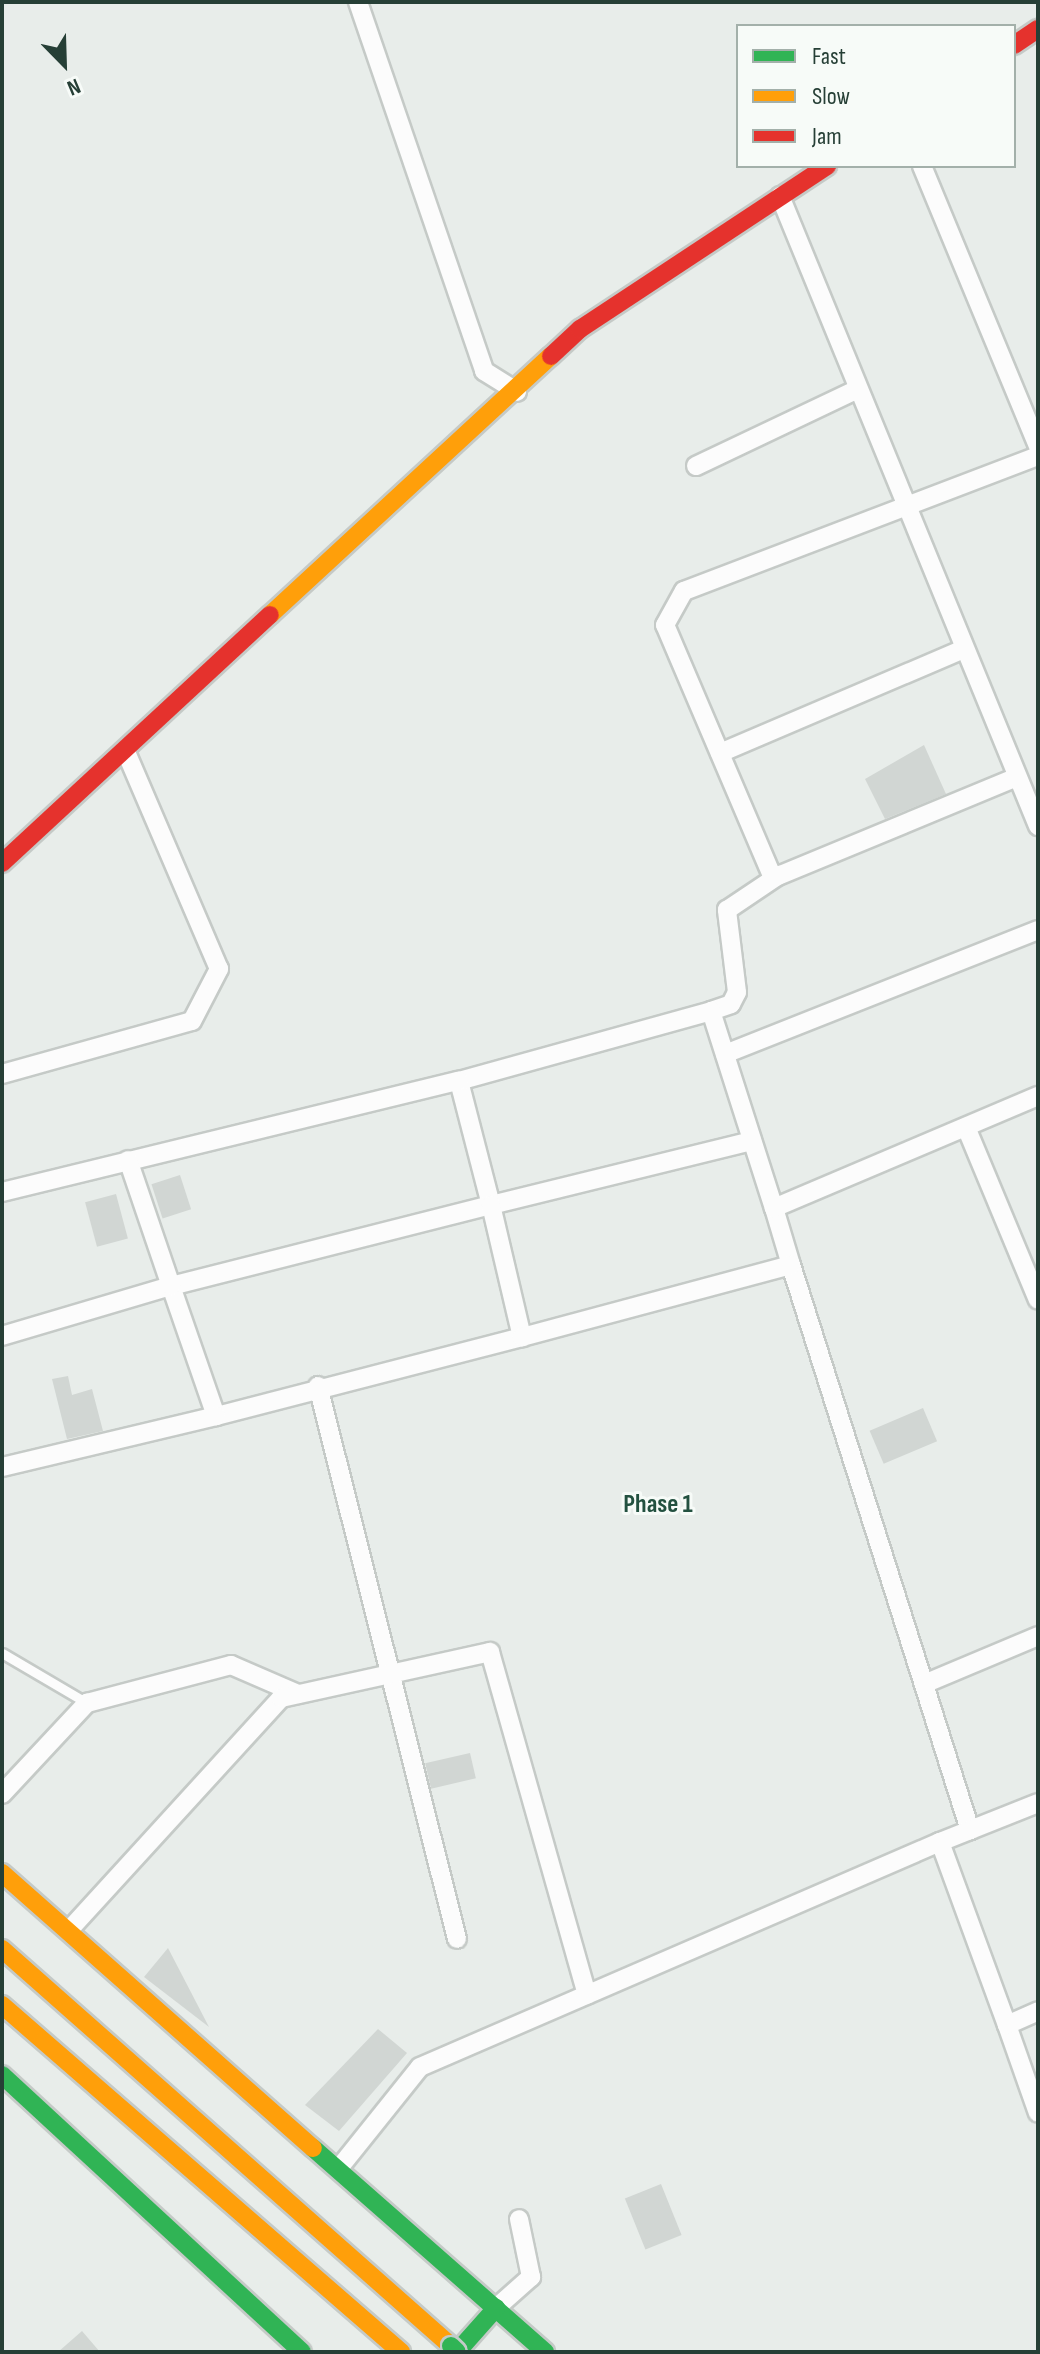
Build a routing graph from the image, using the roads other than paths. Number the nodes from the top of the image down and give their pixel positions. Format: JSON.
{"nodes":[{"id":1,"x":358,"y":2,"type":"edge"},
{"id":2,"x":1037,"y":34,"type":"edge"},
{"id":3,"x":1016,"y":44,"type":"edge"},
{"id":4,"x":824,"y":168,"type":"edge"},
{"id":5,"x":923,"y":168,"type":"edge"},
{"id":6,"x":780,"y":196,"type":"junction"},
{"id":7,"x":858,"y":389,"type":"junction"},
{"id":8,"x":517,"y":392,"type":"junction"},
{"id":9,"x":1038,"y":446,"type":"edge"},
{"id":10,"x":1038,"y":456,"type":"edge"},
{"id":11,"x":696,"y":466,"type":"dead end"},
{"id":12,"x":910,"y":509,"type":"junction"},
{"id":13,"x":962,"y":650,"type":"junction"},
{"id":14,"x":126,"y":752,"type":"junction"},
{"id":15,"x":720,"y":753,"type":"junction"},
{"id":16,"x":1017,"y":777,"type":"junction"},
{"id":17,"x":1038,"y":826,"type":"edge"},
{"id":18,"x":2,"y":863,"type":"edge"},
{"id":19,"x":779,"y":875,"type":"junction"},
{"id":20,"x":1038,"y":930,"type":"edge"},
{"id":21,"x":711,"y":1011,"type":"junction"},
{"id":22,"x":725,"y":1054,"type":"junction"},
{"id":23,"x":2,"y":1074,"type":"edge"},
{"id":24,"x":459,"y":1081,"type":"junction"},
{"id":25,"x":1038,"y":1096,"type":"edge"},
{"id":26,"x":966,"y":1127,"type":"junction"},
{"id":27,"x":752,"y":1141,"type":"junction"},
{"id":28,"x":128,"y":1160,"type":"junction"},
{"id":29,"x":2,"y":1192,"type":"edge"},
{"id":30,"x":491,"y":1205,"type":"junction"},
{"id":31,"x":774,"y":1208,"type":"junction"},
{"id":32,"x":791,"y":1265,"type":"junction"},
{"id":33,"x":171,"y":1286,"type":"junction"},
{"id":34,"x":1038,"y":1300,"type":"edge"},
{"id":35,"x":2,"y":1336,"type":"edge"},
{"id":36,"x":522,"y":1337,"type":"junction"},
{"id":37,"x":318,"y":1386,"type":"junction"},
{"id":38,"x":216,"y":1416,"type":"junction"},
{"id":39,"x":2,"y":1467,"type":"edge"},
{"id":40,"x":1038,"y":1636,"type":"edge"},
{"id":41,"x":2,"y":1653,"type":"edge"},
{"id":42,"x":395,"y":1673,"type":"junction"},
{"id":43,"x":924,"y":1684,"type":"junction"},
{"id":44,"x":298,"y":1694,"type":"junction"},
{"id":45,"x":87,"y":1703,"type":"junction"},
{"id":46,"x":2,"y":1794,"type":"edge"},
{"id":47,"x":1038,"y":1803,"type":"edge"},
{"id":48,"x":970,"y":1830,"type":"junction"},
{"id":49,"x":940,"y":1842,"type":"junction"},
{"id":50,"x":2,"y":1873,"type":"edge"},
{"id":51,"x":71,"y":1928,"type":"junction"},
{"id":52,"x":457,"y":1939,"type":"dead end"},
{"id":53,"x":2,"y":1949,"type":"edge"},
{"id":54,"x":587,"y":1995,"type":"junction"},
{"id":55,"x":2,"y":2005,"type":"edge"},
{"id":56,"x":1038,"y":2011,"type":"edge"},
{"id":57,"x":1007,"y":2025,"type":"junction"},
{"id":58,"x":2,"y":2075,"type":"edge"},
{"id":59,"x":1038,"y":2113,"type":"edge"},
{"id":60,"x":339,"y":2168,"type":"junction"},
{"id":61,"x":519,"y":2219,"type":"dead end"},
{"id":62,"x":496,"y":2308,"type":"junction"},
{"id":63,"x":532,"y":2348,"type":"edge"},
{"id":64,"x":455,"y":2350,"type":"edge"},
{"id":65,"x":302,"y":2352,"type":"edge"},
{"id":66,"x":401,"y":2352,"type":"edge"}],
"edges":[{"from":1,"to":8,"type":"street"},
{"from":2,"to":3,"type":"main road"},
{"from":4,"to":6,"type":"main road"},
{"from":5,"to":9,"type":"street"},
{"from":6,"to":7,"type":"street"},
{"from":6,"to":8,"type":"main road"},
{"from":7,"to":11,"type":"street"},
{"from":7,"to":12,"type":"street"},
{"from":8,"to":14,"type":"main road"},
{"from":10,"to":12,"type":"street"},
{"from":12,"to":13,"type":"street"},
{"from":12,"to":15,"type":"street"},
{"from":13,"to":15,"type":"street"},
{"from":13,"to":16,"type":"street"},
{"from":14,"to":18,"type":"main road"},
{"from":14,"to":23,"type":"street"},
{"from":15,"to":19,"type":"street"},
{"from":16,"to":17,"type":"street"},
{"from":16,"to":19,"type":"street"},
{"from":19,"to":21,"type":"street"},
{"from":20,"to":22,"type":"street"},
{"from":21,"to":22,"type":"street"},
{"from":21,"to":24,"type":"street"},
{"from":22,"to":27,"type":"street"},
{"from":24,"to":28,"type":"street"},
{"from":24,"to":30,"type":"street"},
{"from":25,"to":26,"type":"street"},
{"from":26,"to":31,"type":"street"},
{"from":26,"to":34,"type":"street"},
{"from":27,"to":30,"type":"street"},
{"from":27,"to":31,"type":"street"},
{"from":28,"to":29,"type":"street"},
{"from":28,"to":33,"type":"street"},
{"from":30,"to":33,"type":"street"},
{"from":30,"to":36,"type":"street"},
{"from":31,"to":32,"type":"street"},
{"from":32,"to":36,"type":"street"},
{"from":32,"to":43,"type":"street"},
{"from":33,"to":35,"type":"street"},
{"from":33,"to":38,"type":"street"},
{"from":36,"to":37,"type":"street"},
{"from":37,"to":38,"type":"street"},
{"from":37,"to":42,"type":"street"},
{"from":38,"to":39,"type":"street"},
{"from":40,"to":43,"type":"street"},
{"from":41,"to":45,"type":"lane"},
{"from":42,"to":44,"type":"street"},
{"from":42,"to":52,"type":"street"},
{"from":42,"to":54,"type":"street"},
{"from":43,"to":48,"type":"street"},
{"from":44,"to":45,"type":"street"},
{"from":44,"to":51,"type":"street"},
{"from":45,"to":46,"type":"street"},
{"from":47,"to":48,"type":"street"},
{"from":48,"to":49,"type":"street"},
{"from":49,"to":54,"type":"street"},
{"from":49,"to":57,"type":"street"},
{"from":50,"to":51,"type":"main road"},
{"from":51,"to":60,"type":"main road"},
{"from":53,"to":64,"type":"main road"},
{"from":54,"to":60,"type":"street"},
{"from":55,"to":66,"type":"main road"},
{"from":56,"to":57,"type":"street"},
{"from":57,"to":59,"type":"street"},
{"from":58,"to":65,"type":"main road"},
{"from":60,"to":62,"type":"main road"},
{"from":61,"to":62,"type":"street"},
{"from":62,"to":63,"type":"main road"},
{"from":62,"to":64,"type":"main road"}]}
